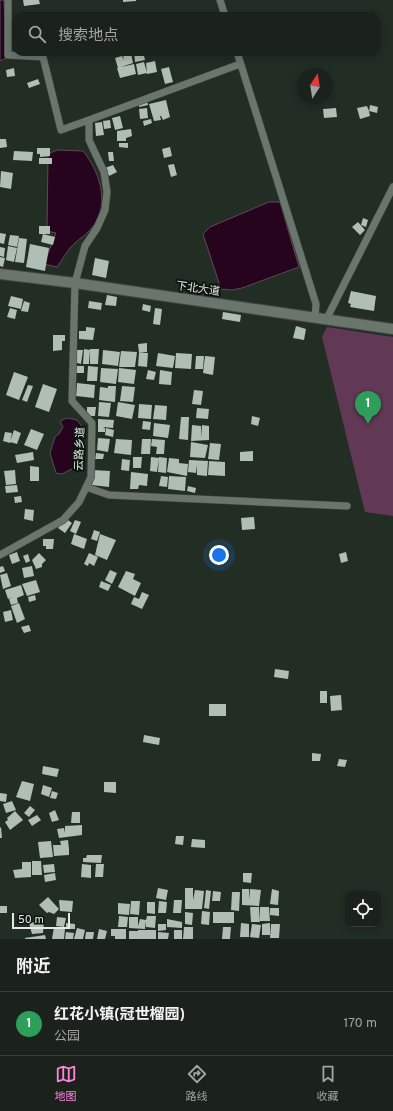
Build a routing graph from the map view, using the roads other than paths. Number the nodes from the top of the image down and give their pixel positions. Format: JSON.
{"nodes":[{"id":1,"x":8,"y":0,"type":"edge"},
{"id":2,"x":220,"y":0,"type":"edge"},
{"id":3,"x":224,"y":12,"type":"edge"},
{"id":4,"x":12,"y":55,"type":"edge"},
{"id":5,"x":26,"y":56,"type":"edge"},
{"id":6,"x":238,"y":56,"type":"edge"},
{"id":7,"x":240,"y":64,"type":"junction"},
{"id":8,"x":89,"y":120,"type":"junction"},
{"id":9,"x":393,"y":186,"type":"edge"},
{"id":10,"x":0,"y":274,"type":"edge"},
{"id":11,"x":75,"y":283,"type":"junction"},
{"id":12,"x":320,"y":319,"type":"junction"},
{"id":13,"x":393,"y":329,"type":"edge"},
{"id":14,"x":86,"y":487,"type":"junction"},
{"id":15,"x":347,"y":506,"type":"dead end"},
{"id":16,"x":0,"y":555,"type":"edge"}],
"edges":[{"from":1,"to":4,"type":"street"},
{"from":2,"to":3,"type":"street"},
{"from":5,"to":8,"type":"street"},
{"from":6,"to":7,"type":"street"},
{"from":7,"to":8,"type":"street"},
{"from":7,"to":12,"type":"street"},
{"from":8,"to":11,"type":"street","name":"云路乡道"},
{"from":9,"to":12,"type":"street"},
{"from":10,"to":11,"type":"street","name":"下北大道"},
{"from":11,"to":12,"type":"street","name":"下北大道"},
{"from":11,"to":14,"type":"street","name":"云路乡道"},
{"from":12,"to":13,"type":"street","name":"下北大道"},
{"from":14,"to":15,"type":"street"},
{"from":14,"to":16,"type":"street","name":"云路乡道"}]}
